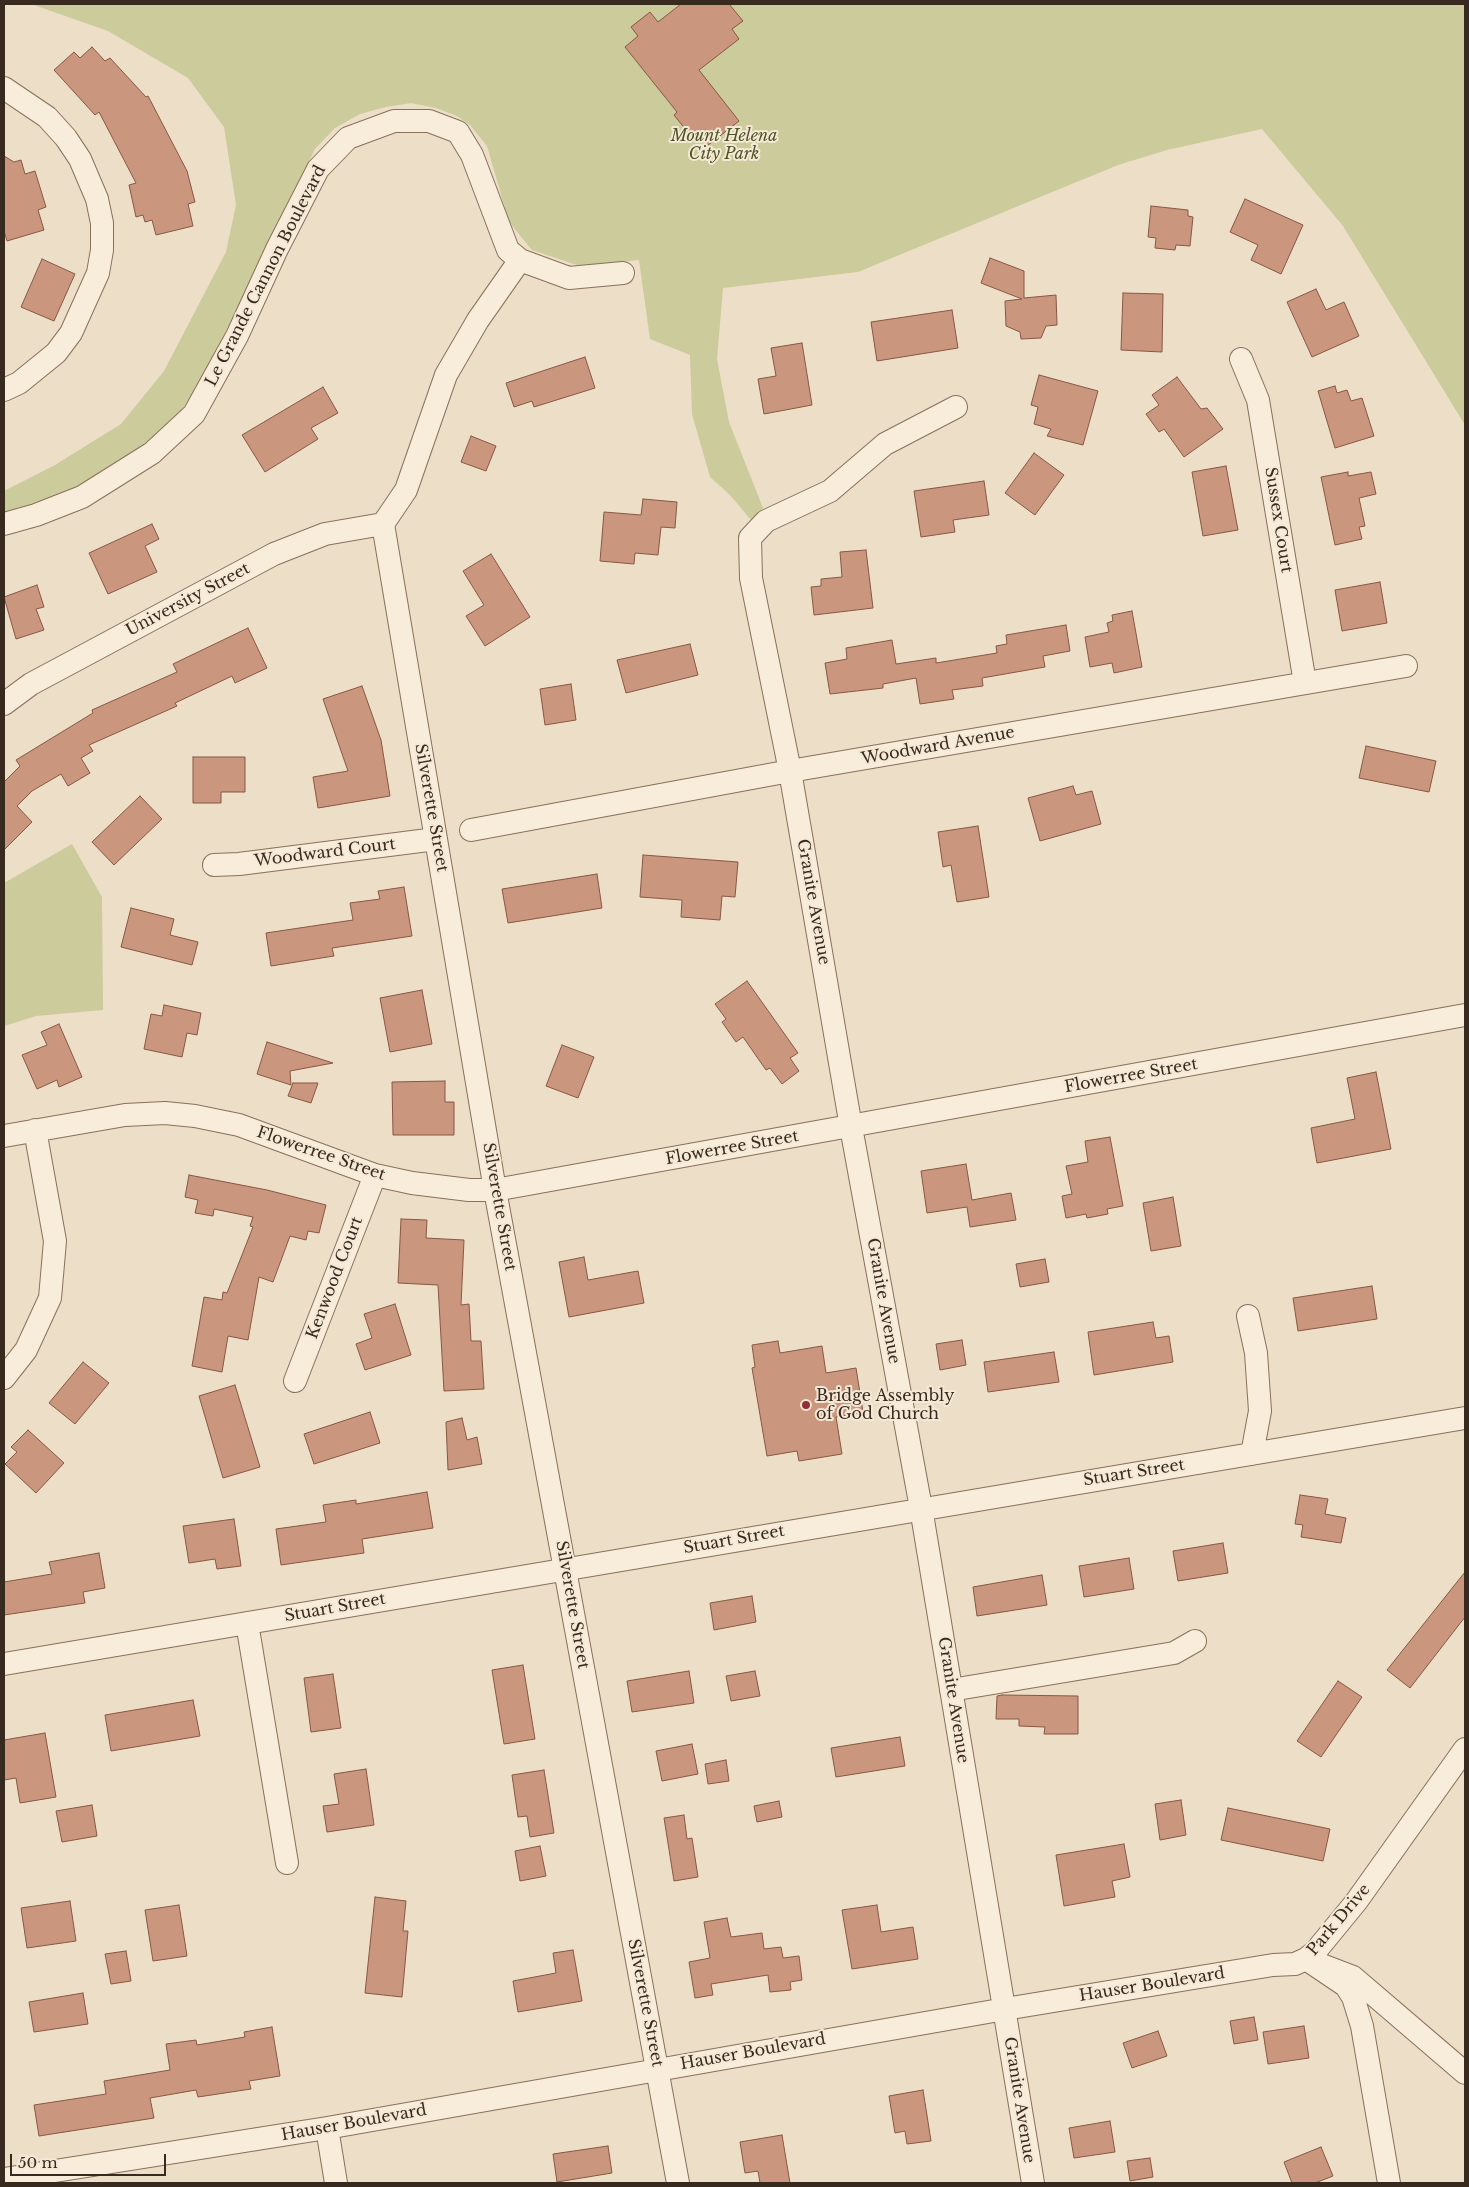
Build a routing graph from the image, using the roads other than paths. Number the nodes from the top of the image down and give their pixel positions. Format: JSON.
{"nodes":[{"id":1,"x":4,"y":88,"type":"edge"},
{"id":2,"x":520,"y":260,"type":"junction"},
{"id":3,"x":623,"y":273,"type":"dead end"},
{"id":4,"x":1241,"y":359,"type":"dead end"},
{"id":5,"x":4,"y":390,"type":"edge"},
{"id":6,"x":956,"y":407,"type":"dead end"},
{"id":7,"x":4,"y":524,"type":"edge"},
{"id":8,"x":383,"y":524,"type":"junction"},
{"id":9,"x":1406,"y":666,"type":"dead end"},
{"id":10,"x":1305,"y":683,"type":"junction"},
{"id":11,"x":4,"y":704,"type":"edge"},
{"id":12,"x":790,"y":771,"type":"junction"},
{"id":13,"x":471,"y":830,"type":"dead end"},
{"id":14,"x":436,"y":840,"type":"junction"},
{"id":15,"x":214,"y":864,"type":"dead end"},
{"id":16,"x":1465,"y":1015,"type":"edge"},
{"id":17,"x":851,"y":1127,"type":"junction"},
{"id":18,"x":35,"y":1130,"type":"junction"},
{"id":19,"x":4,"y":1136,"type":"edge"},
{"id":20,"x":376,"y":1175,"type":"junction"},
{"id":21,"x":495,"y":1190,"type":"junction"},
{"id":22,"x":1248,"y":1316,"type":"dead end"},
{"id":23,"x":4,"y":1378,"type":"edge"},
{"id":24,"x":295,"y":1381,"type":"dead end"},
{"id":25,"x":1465,"y":1418,"type":"edge"},
{"id":26,"x":1252,"y":1454,"type":"junction"},
{"id":27,"x":921,"y":1508,"type":"junction"},
{"id":28,"x":566,"y":1568,"type":"junction"},
{"id":29,"x":247,"y":1623,"type":"junction"},
{"id":30,"x":1195,"y":1641,"type":"dead end"},
{"id":31,"x":4,"y":1664,"type":"edge"},
{"id":32,"x":951,"y":1690,"type":"junction"},
{"id":33,"x":1465,"y":1749,"type":"edge"},
{"id":34,"x":287,"y":1863,"type":"dead end"},
{"id":35,"x":1306,"y":1959,"type":"junction"},
{"id":36,"x":1004,"y":2009,"type":"junction"},
{"id":37,"x":658,"y":2069,"type":"junction"},
{"id":38,"x":1465,"y":2073,"type":"edge"},
{"id":39,"x":327,"y":2128,"type":"junction"},
{"id":40,"x":4,"y":2179,"type":"edge"},
{"id":41,"x":336,"y":2183,"type":"edge"},
{"id":42,"x":678,"y":2183,"type":"edge"},
{"id":43,"x":1033,"y":2183,"type":"edge"},
{"id":44,"x":1389,"y":2183,"type":"edge"}],
"edges":[{"from":1,"to":5,"type":"street"},
{"from":2,"to":3,"type":"street"},
{"from":2,"to":7,"type":"street","name":"Le Grande Cannon Boulevard"},
{"from":2,"to":8,"type":"street"},
{"from":4,"to":10,"type":"street","name":"Sussex Court"},
{"from":6,"to":12,"type":"street","name":"Granite Avenue"},
{"from":8,"to":11,"type":"street","name":"University Street"},
{"from":8,"to":14,"type":"street","name":"Silverette Street"},
{"from":9,"to":10,"type":"street","name":"Woodward Avenue"},
{"from":10,"to":12,"type":"street","name":"Woodward Avenue"},
{"from":12,"to":13,"type":"street","name":"Woodward Avenue"},
{"from":12,"to":17,"type":"street","name":"Granite Avenue"},
{"from":14,"to":15,"type":"street","name":"Woodward Court"},
{"from":14,"to":21,"type":"street","name":"Silverette Street"},
{"from":16,"to":17,"type":"street","name":"Flowerree Street"},
{"from":17,"to":21,"type":"street","name":"Flowerree Street"},
{"from":17,"to":27,"type":"street","name":"Granite Avenue"},
{"from":18,"to":19,"type":"street","name":"Flowerree Street"},
{"from":18,"to":20,"type":"street","name":"Flowerree Street"},
{"from":18,"to":23,"type":"street"},
{"from":20,"to":21,"type":"street","name":"Flowerree Street"},
{"from":20,"to":24,"type":"street","name":"Kenwood Court"},
{"from":21,"to":28,"type":"street","name":"Silverette Street"},
{"from":22,"to":26,"type":"street"},
{"from":25,"to":26,"type":"street","name":"Stuart Street"},
{"from":26,"to":27,"type":"street","name":"Stuart Street"},
{"from":27,"to":28,"type":"street","name":"Stuart Street"},
{"from":27,"to":32,"type":"street","name":"Granite Avenue"},
{"from":28,"to":29,"type":"street","name":"Stuart Street"},
{"from":28,"to":37,"type":"street","name":"Silverette Street"},
{"from":29,"to":31,"type":"street","name":"Stuart Street"},
{"from":29,"to":34,"type":"street"},
{"from":30,"to":32,"type":"street"},
{"from":32,"to":36,"type":"street","name":"Granite Avenue"},
{"from":33,"to":35,"type":"street","name":"Park Drive"},
{"from":35,"to":36,"type":"street","name":"Hauser Boulevard"},
{"from":35,"to":38,"type":"street"},
{"from":35,"to":44,"type":"street","name":"Park Drive"},
{"from":36,"to":37,"type":"street","name":"Hauser Boulevard"},
{"from":36,"to":43,"type":"street","name":"Granite Avenue"},
{"from":37,"to":39,"type":"street","name":"Hauser Boulevard"},
{"from":37,"to":42,"type":"street","name":"Silverette Street"},
{"from":39,"to":40,"type":"street","name":"Hauser Boulevard"},
{"from":39,"to":41,"type":"street"}]}
